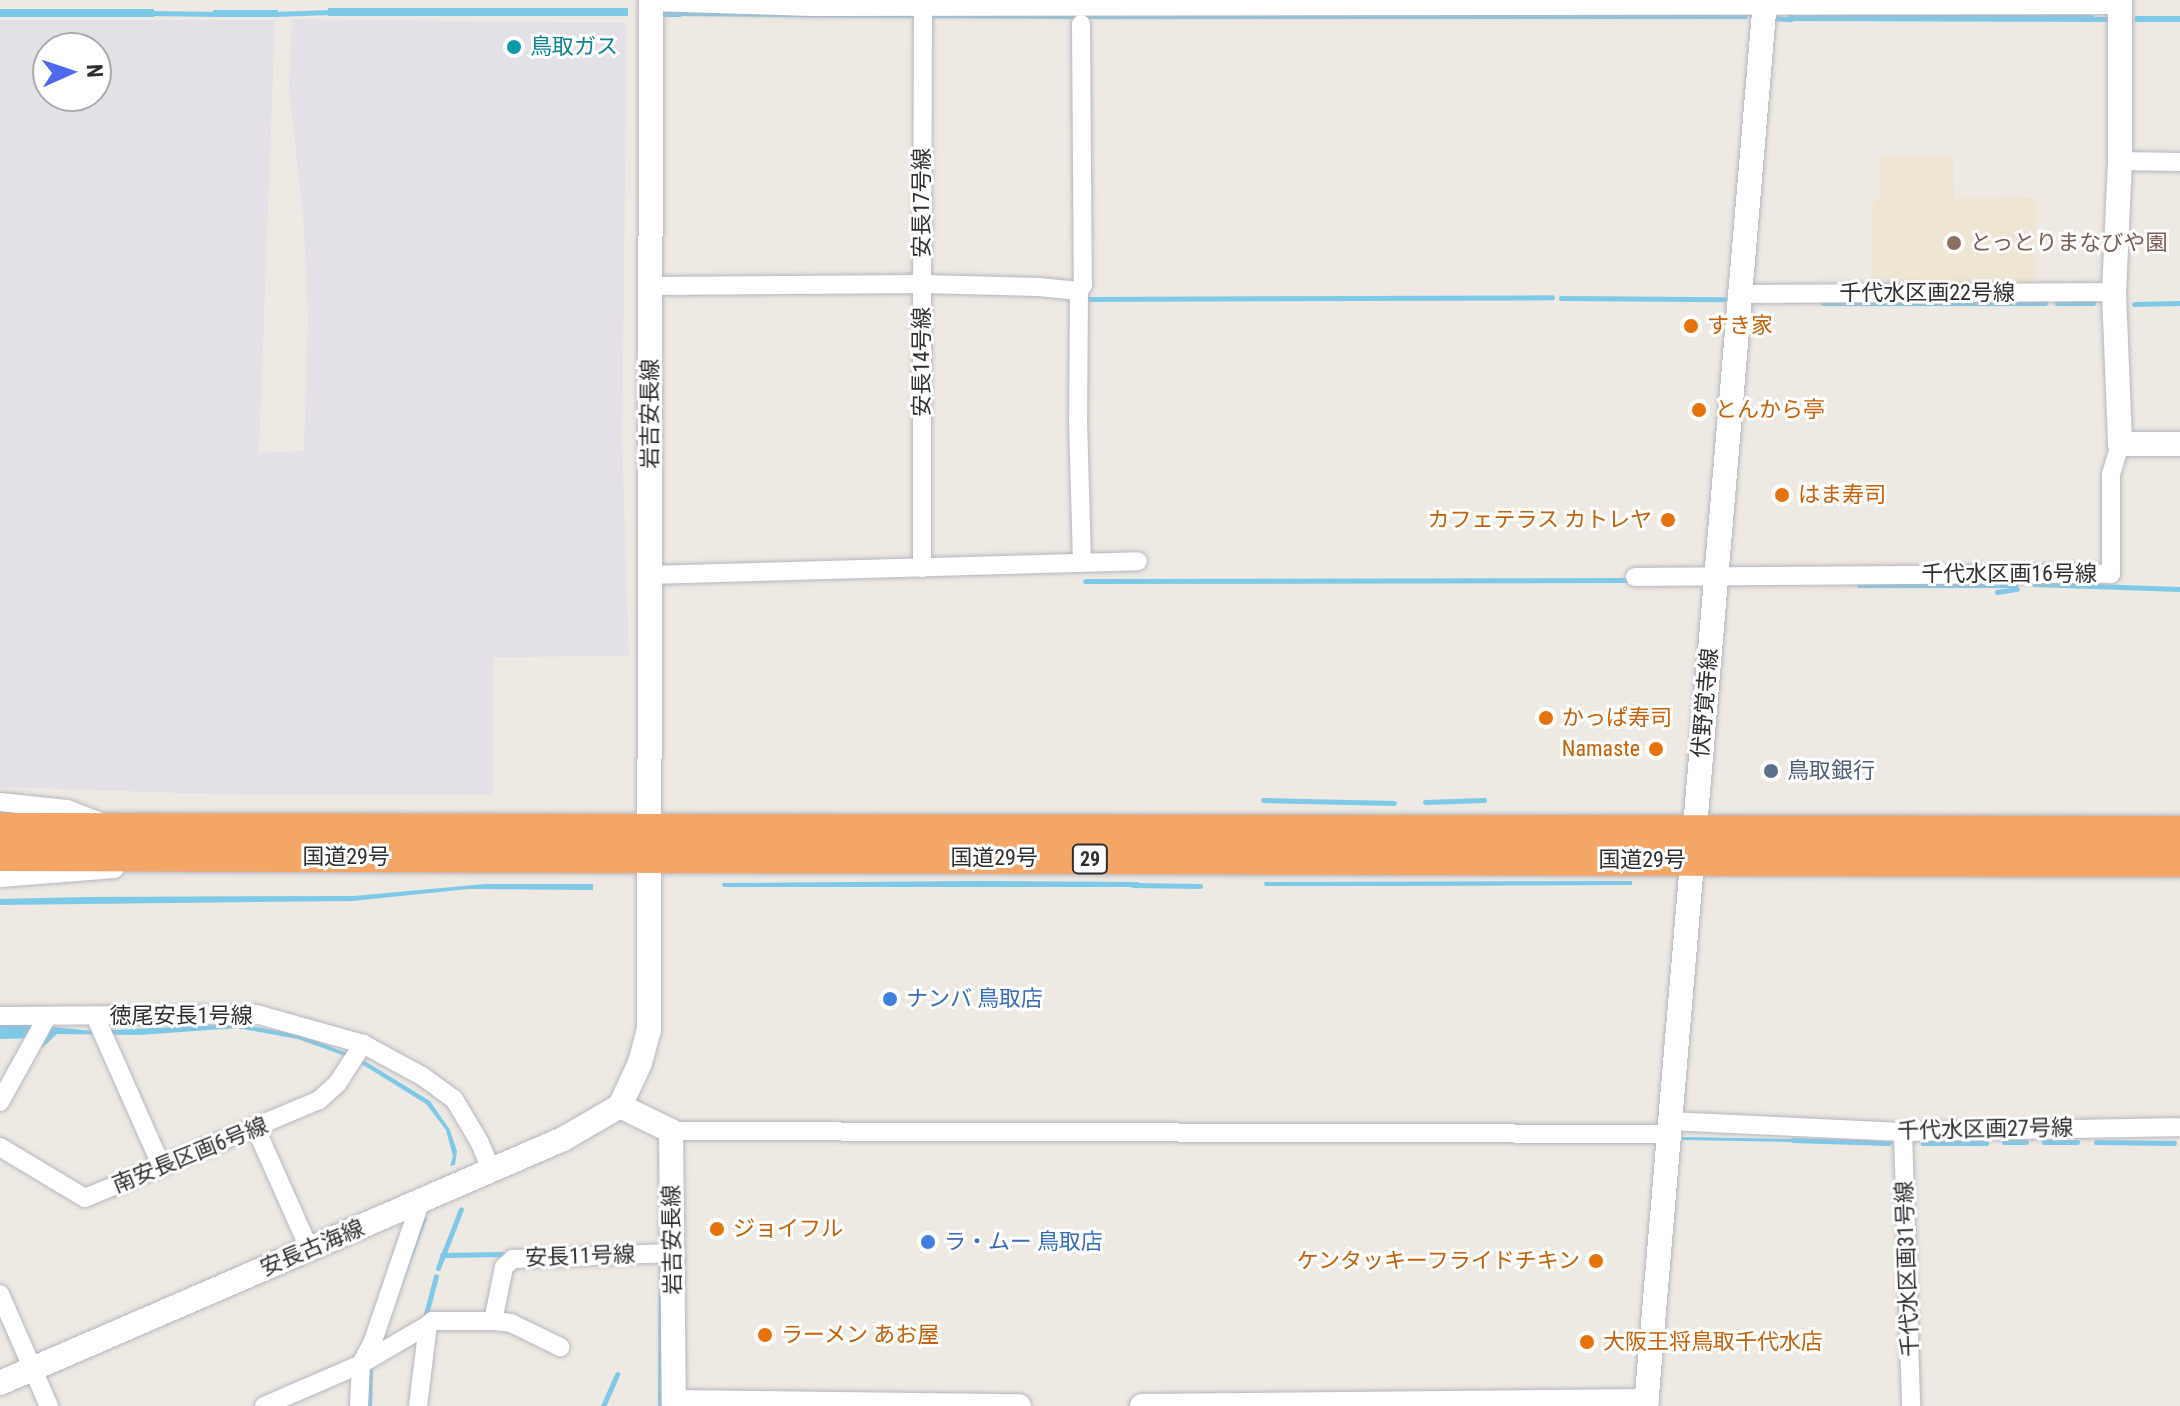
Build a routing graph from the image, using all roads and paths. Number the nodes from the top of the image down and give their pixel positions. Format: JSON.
{"nodes":[{"id":1,"x":651,"y":1,"type":"edge"},
{"id":2,"x":1765,"y":1,"type":"edge"},
{"id":3,"x":2120,"y":2,"type":"edge"},
{"id":4,"x":923,"y":6,"type":"junction"},
{"id":5,"x":1081,"y":24,"type":"dead end"},
{"id":6,"x":2120,"y":161,"type":"junction"},
{"id":7,"x":2180,"y":162,"type":"edge"},
{"id":8,"x":922,"y":284,"type":"junction"},
{"id":9,"x":650,"y":286,"type":"junction"},
{"id":10,"x":1079,"y":291,"type":"junction"},
{"id":11,"x":2114,"y":292,"type":"junction"},
{"id":12,"x":1740,"y":294,"type":"junction"},
{"id":13,"x":2120,"y":444,"type":"junction"},
{"id":14,"x":2180,"y":444,"type":"edge"},
{"id":15,"x":1138,"y":561,"type":"dead end"},
{"id":16,"x":1082,"y":563,"type":"junction"},
{"id":17,"x":922,"y":568,"type":"junction"},
{"id":18,"x":649,"y":575,"type":"junction"},
{"id":19,"x":1716,"y":575,"type":"junction"},
{"id":20,"x":1635,"y":577,"type":"dead end"},
{"id":21,"x":0,"y":802,"type":"edge"},
{"id":22,"x":0,"y":829,"type":"edge"},
{"id":23,"x":114,"y":829,"type":"junction"},
{"id":24,"x":2180,"y":832,"type":"edge"},
{"id":25,"x":649,"y":843,"type":"junction"},
{"id":26,"x":1694,"y":845,"type":"junction"},
{"id":27,"x":0,"y":855,"type":"edge"},
{"id":28,"x":180,"y":856,"type":"junction"},
{"id":29,"x":2180,"y":861,"type":"edge"},
{"id":30,"x":0,"y":878,"type":"edge"},
{"id":31,"x":0,"y":1016,"type":"edge"},
{"id":32,"x":95,"y":1016,"type":"junction"},
{"id":33,"x":47,"y":1017,"type":"junction"},
{"id":34,"x":363,"y":1044,"type":"junction"},
{"id":35,"x":0,"y":1102,"type":"edge"},
{"id":36,"x":620,"y":1106,"type":"junction"},
{"id":37,"x":2180,"y":1127,"type":"edge"},
{"id":38,"x":1669,"y":1128,"type":"junction"},
{"id":39,"x":256,"y":1129,"type":"junction"},
{"id":40,"x":671,"y":1131,"type":"junction"},
{"id":41,"x":1903,"y":1132,"type":"junction"},
{"id":42,"x":0,"y":1147,"type":"edge"},
{"id":43,"x":162,"y":1167,"type":"junction"},
{"id":44,"x":491,"y":1170,"type":"junction"},
{"id":45,"x":420,"y":1203,"type":"junction"},
{"id":46,"x":309,"y":1248,"type":"junction"},
{"id":47,"x":672,"y":1253,"type":"junction"},
{"id":48,"x":0,"y":1294,"type":"edge"},
{"id":49,"x":493,"y":1321,"type":"junction"},
{"id":50,"x":428,"y":1325,"type":"junction"},
{"id":51,"x":560,"y":1347,"type":"dead end"},
{"id":52,"x":361,"y":1364,"type":"junction"},
{"id":53,"x":33,"y":1370,"type":"junction"},
{"id":54,"x":0,"y":1383,"type":"edge"},
{"id":55,"x":673,"y":1404,"type":"edge"},
{"id":56,"x":1649,"y":1404,"type":"edge"},
{"id":57,"x":49,"y":1406,"type":"edge"},
{"id":58,"x":264,"y":1406,"type":"edge"},
{"id":59,"x":359,"y":1406,"type":"edge"},
{"id":60,"x":418,"y":1406,"type":"edge"},
{"id":61,"x":1019,"y":1406,"type":"edge"},
{"id":62,"x":1142,"y":1406,"type":"edge"},
{"id":63,"x":1911,"y":1406,"type":"edge"}],
"edges":[{"from":1,"to":4,"type":"street"},
{"from":1,"to":9,"type":"street","name":"岩吉安長線"},
{"from":2,"to":3,"type":"street"},
{"from":2,"to":4,"type":"street"},
{"from":2,"to":12,"type":"street","name":"伏野覚寺線"},
{"from":3,"to":6,"type":"street","name":"千代水区画16号線"},
{"from":4,"to":8,"type":"street","name":"安長17号線"},
{"from":5,"to":10,"type":"street"},
{"from":6,"to":7,"type":"street"},
{"from":6,"to":11,"type":"street","name":"千代水区画16号線"},
{"from":8,"to":9,"type":"street","name":"安長14号線"},
{"from":8,"to":10,"type":"street","name":"安長17号線"},
{"from":8,"to":17,"type":"street","name":"安長14号線"},
{"from":9,"to":18,"type":"street","name":"岩吉安長線"},
{"from":10,"to":16,"type":"street"},
{"from":11,"to":12,"type":"street","name":"千代水区画22号線"},
{"from":11,"to":13,"type":"street","name":"千代水区画16号線"},
{"from":12,"to":19,"type":"street","name":"伏野覚寺線"},
{"from":13,"to":14,"type":"street"},
{"from":13,"to":19,"type":"street","name":"千代水区画16号線"},
{"from":15,"to":16,"type":"street"},
{"from":16,"to":17,"type":"street"},
{"from":17,"to":18,"type":"street"},
{"from":18,"to":25,"type":"street","name":"岩吉安長線"},
{"from":19,"to":20,"type":"street"},
{"from":19,"to":26,"type":"street","name":"伏野覚寺線"},
{"from":21,"to":23,"type":"street"},
{"from":22,"to":23,"type":"highway","name":"国道29号","number":"29"},
{"from":23,"to":25,"type":"highway","name":"国道29号","number":"29"},
{"from":24,"to":26,"type":"highway","name":"国道29号","number":"29"},
{"from":25,"to":26,"type":"highway","name":"国道29号","number":"29"},
{"from":25,"to":28,"type":"highway","name":"国道29号","number":"29"},
{"from":25,"to":36,"type":"street","name":"岩吉安長線"},
{"from":26,"to":29,"type":"highway","name":"国道29号","number":"29"},
{"from":26,"to":38,"type":"street","name":"伏野覚寺線"},
{"from":27,"to":28,"type":"highway","name":"国道29号","number":"29"},
{"from":28,"to":30,"type":"street"},
{"from":31,"to":33,"type":"street","name":"徳尾安長1号線"},
{"from":32,"to":33,"type":"street","name":"徳尾安長1号線"},
{"from":32,"to":34,"type":"street","name":"徳尾安長1号線"},
{"from":32,"to":43,"type":"street"},
{"from":33,"to":35,"type":"street"},
{"from":34,"to":39,"type":"street","name":"南安長区画6号線"},
{"from":34,"to":44,"type":"street","name":"徳尾安長1号線"},
{"from":36,"to":40,"type":"street"},
{"from":36,"to":44,"type":"street","name":"安長古海線"},
{"from":37,"to":41,"type":"street","name":"千代水区画27号線"},
{"from":38,"to":40,"type":"street","name":"千代水区画27号線"},
{"from":38,"to":41,"type":"street","name":"千代水区画27号線"},
{"from":38,"to":56,"type":"street","name":"伏野覚寺線"},
{"from":39,"to":43,"type":"street","name":"南安長区画6号線"},
{"from":39,"to":46,"type":"street"},
{"from":40,"to":47,"type":"street","name":"岩吉安長線"},
{"from":41,"to":63,"type":"street","name":"千代水区画31号線"},
{"from":42,"to":43,"type":"street","name":"南安長区画6号線"},
{"from":44,"to":45,"type":"street","name":"安長古海線"},
{"from":45,"to":46,"type":"street","name":"安長古海線"},
{"from":45,"to":52,"type":"street"},
{"from":46,"to":53,"type":"street","name":"安長古海線"},
{"from":47,"to":49,"type":"street","name":"安長11号線"},
{"from":47,"to":55,"type":"street","name":"岩吉安長線"},
{"from":48,"to":53,"type":"street"},
{"from":49,"to":50,"type":"street"},
{"from":49,"to":51,"type":"street"},
{"from":50,"to":52,"type":"street"},
{"from":50,"to":60,"type":"street"},
{"from":52,"to":58,"type":"street"},
{"from":52,"to":59,"type":"street"},
{"from":53,"to":54,"type":"street","name":"安長古海線"},
{"from":53,"to":57,"type":"street"},
{"from":55,"to":61,"type":"street"},
{"from":56,"to":62,"type":"street"}]}
